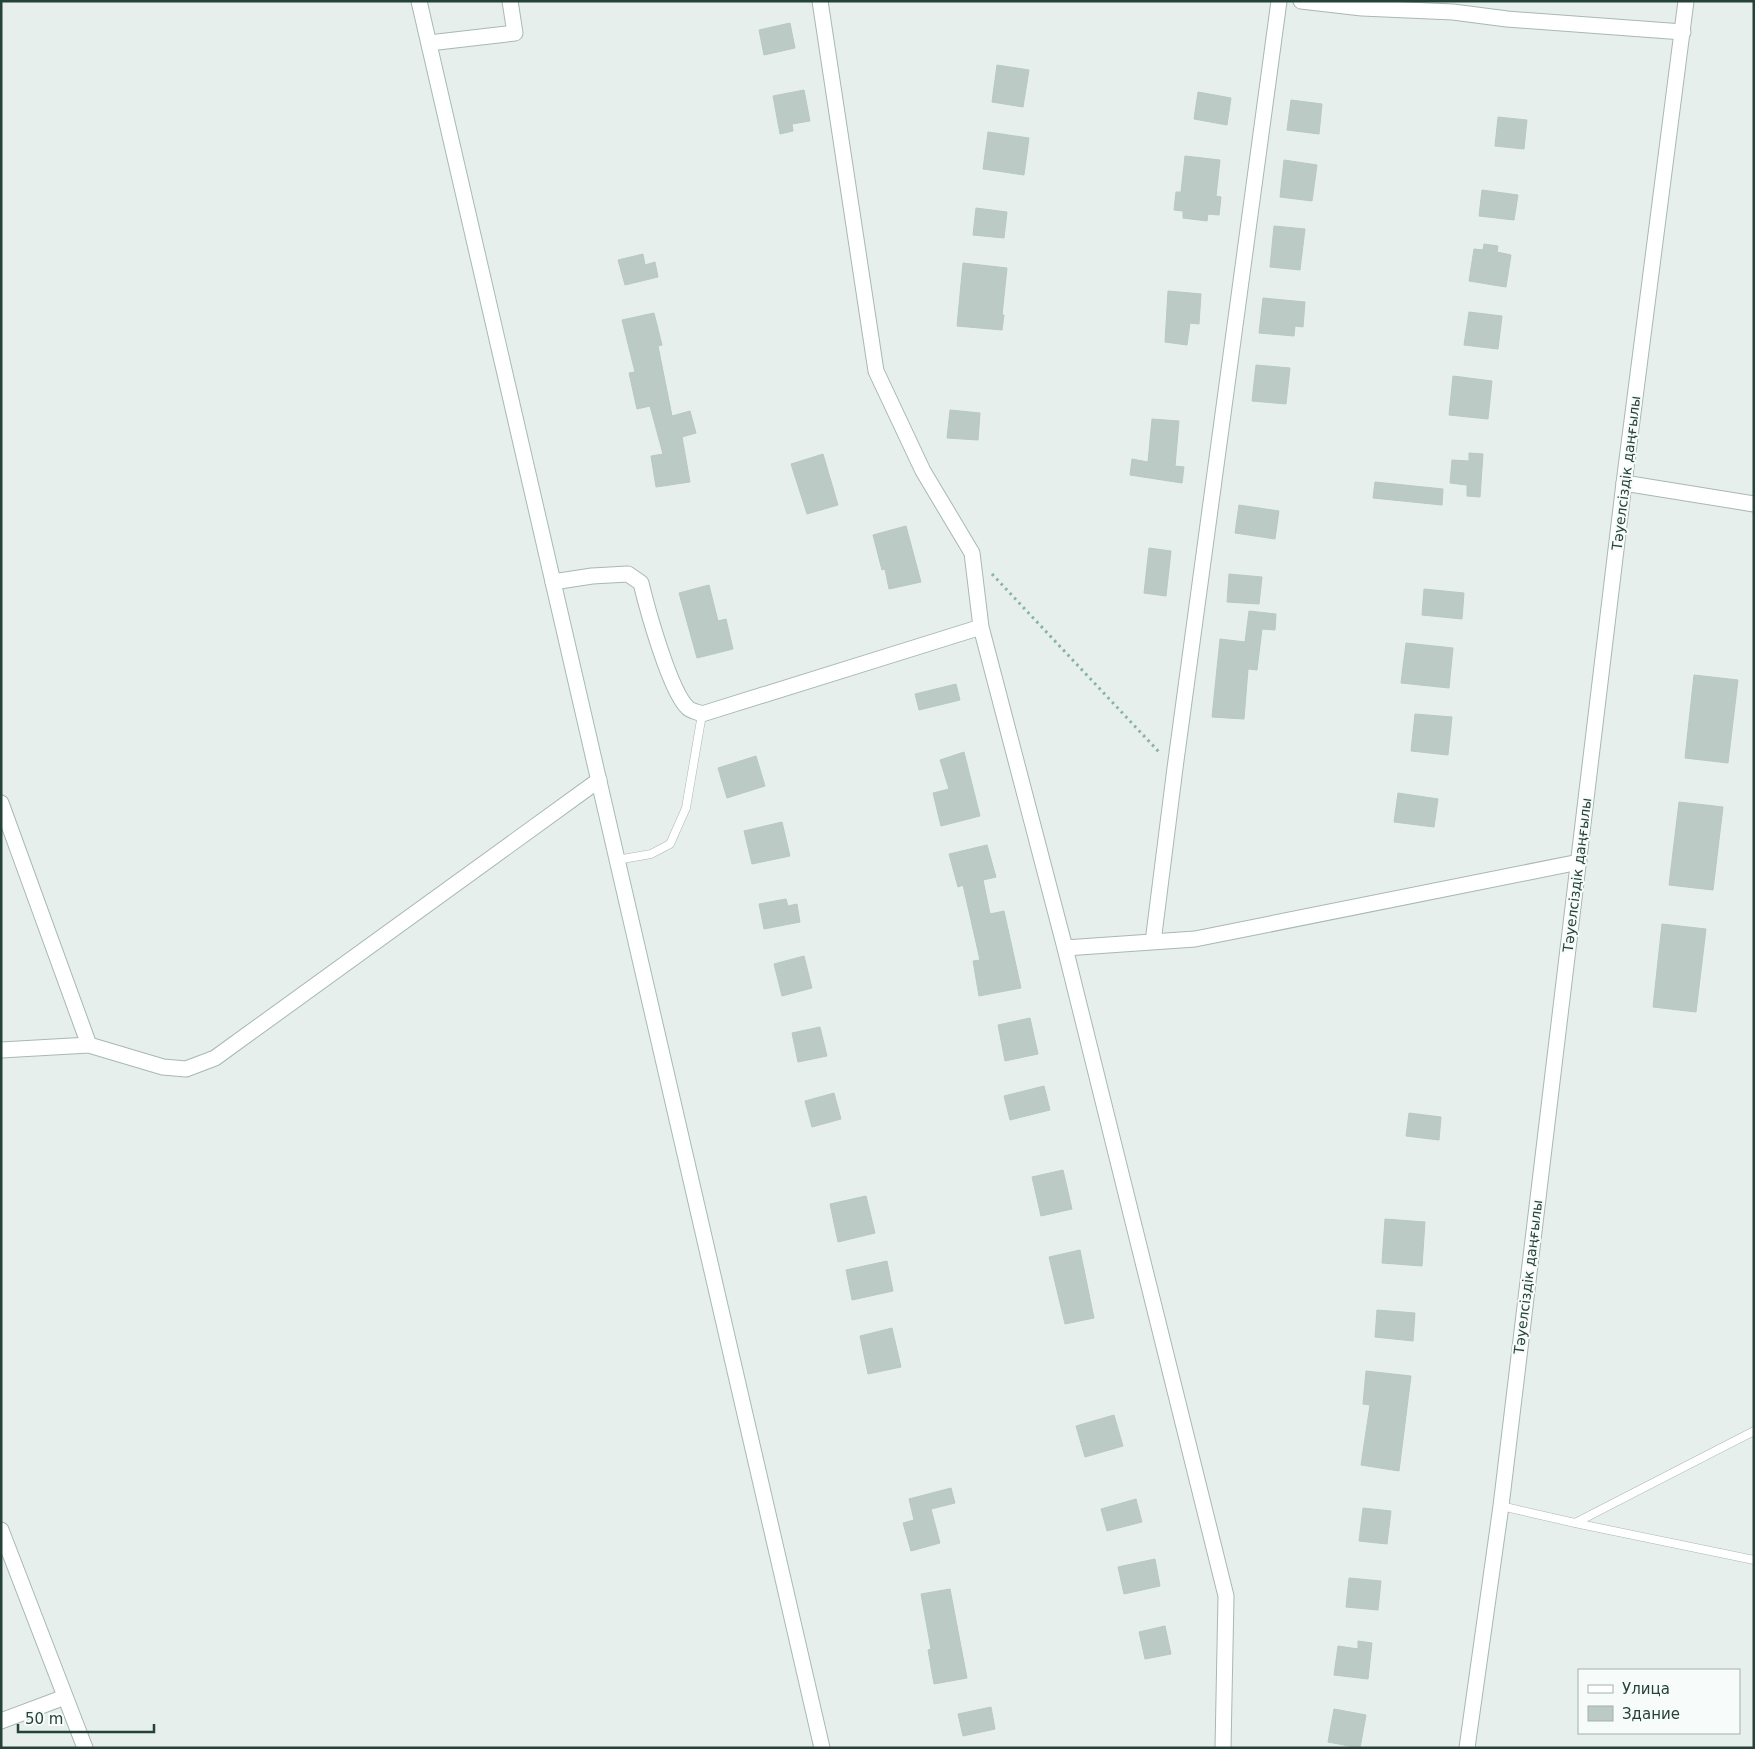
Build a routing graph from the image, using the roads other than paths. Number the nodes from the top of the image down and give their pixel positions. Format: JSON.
{"nodes":[{"id":1,"x":419,"y":1,"type":"edge"},
{"id":2,"x":510,"y":1,"type":"edge"},
{"id":3,"x":820,"y":1,"type":"edge"},
{"id":4,"x":1279,"y":1,"type":"edge"},
{"id":5,"x":1301,"y":1,"type":"edge"},
{"id":6,"x":1686,"y":1,"type":"edge"},
{"id":7,"x":1682,"y":32,"type":"junction"},
{"id":8,"x":429,"y":43,"type":"junction"},
{"id":9,"x":1624,"y":483,"type":"junction"},
{"id":10,"x":1754,"y":504,"type":"edge"},
{"id":11,"x":553,"y":582,"type":"junction"},
{"id":12,"x":981,"y":627,"type":"junction"},
{"id":13,"x":702,"y":714,"type":"junction"},
{"id":14,"x":599,"y":780,"type":"junction"},
{"id":15,"x":1,"y":803,"type":"edge"},
{"id":16,"x":618,"y":860,"type":"junction"},
{"id":17,"x":1578,"y":862,"type":"junction"},
{"id":18,"x":1153,"y":942,"type":"junction"},
{"id":19,"x":1065,"y":948,"type":"junction"},
{"id":20,"x":89,"y":1045,"type":"junction"},
{"id":21,"x":1,"y":1050,"type":"edge"},
{"id":22,"x":1754,"y":1431,"type":"edge"},
{"id":23,"x":1501,"y":1506,"type":"junction"},
{"id":24,"x":1575,"y":1523,"type":"junction"},
{"id":25,"x":1,"y":1530,"type":"edge"},
{"id":26,"x":1754,"y":1560,"type":"edge"},
{"id":27,"x":65,"y":1697,"type":"junction"},
{"id":28,"x":1,"y":1721,"type":"edge"},
{"id":29,"x":85,"y":1748,"type":"edge"},
{"id":30,"x":822,"y":1748,"type":"edge"},
{"id":31,"x":1224,"y":1748,"type":"edge"},
{"id":32,"x":1467,"y":1748,"type":"edge"}],
"edges":[{"from":1,"to":8,"type":"street"},
{"from":2,"to":8,"type":"street"},
{"from":3,"to":12,"type":"street"},
{"from":4,"to":18,"type":"street"},
{"from":5,"to":7,"type":"street"},
{"from":6,"to":7,"type":"street","name":"Тәуелсіздік даңғылы"},
{"from":7,"to":9,"type":"street","name":"Тәуелсіздік даңғылы"},
{"from":8,"to":11,"type":"street"},
{"from":9,"to":10,"type":"street"},
{"from":9,"to":17,"type":"street","name":"Тәуелсіздік даңғылы"},
{"from":11,"to":13,"type":"street"},
{"from":11,"to":14,"type":"street"},
{"from":12,"to":13,"type":"street"},
{"from":12,"to":19,"type":"street"},
{"from":13,"to":16,"type":"lane"},
{"from":14,"to":16,"type":"street"},
{"from":14,"to":20,"type":"street"},
{"from":15,"to":20,"type":"street"},
{"from":16,"to":30,"type":"street"},
{"from":17,"to":18,"type":"street"},
{"from":17,"to":23,"type":"street","name":"Тәуелсіздік даңғылы"},
{"from":18,"to":19,"type":"street"},
{"from":19,"to":31,"type":"street"},
{"from":20,"to":21,"type":"street"},
{"from":22,"to":24,"type":"lane"},
{"from":23,"to":24,"type":"lane"},
{"from":23,"to":32,"type":"street","name":"Тәуелсіздік даңғылы"},
{"from":24,"to":26,"type":"lane"},
{"from":25,"to":27,"type":"street"},
{"from":27,"to":28,"type":"street"},
{"from":27,"to":29,"type":"street"}]}
